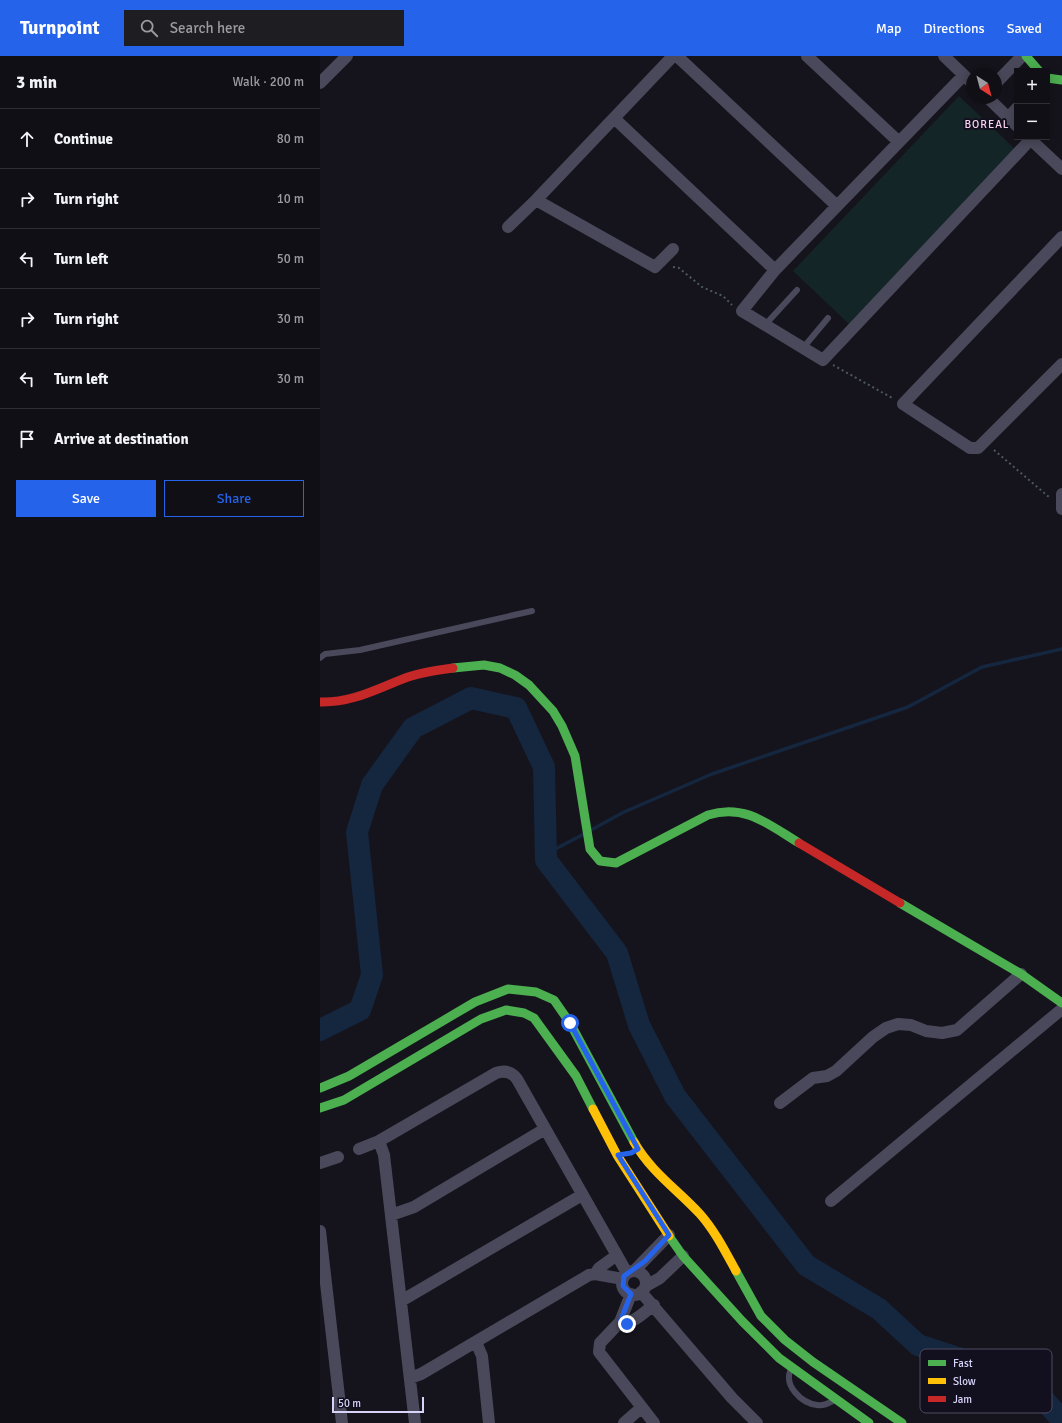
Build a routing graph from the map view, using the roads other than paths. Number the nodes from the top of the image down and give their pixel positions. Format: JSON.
{"nodes":[{"id":1,"x":347,"y":56,"type":"edge"},
{"id":2,"x":673,"y":56,"type":"edge"},
{"id":3,"x":677,"y":56,"type":"edge"},
{"id":4,"x":807,"y":56,"type":"edge"},
{"id":5,"x":944,"y":56,"type":"edge"},
{"id":6,"x":1022,"y":56,"type":"edge"},
{"id":7,"x":1026,"y":56,"type":"edge"},
{"id":8,"x":1036,"y":68,"type":"edge"},
{"id":9,"x":966,"y":77,"type":"edge"},
{"id":10,"x":1002,"y":77,"type":"edge"},
{"id":11,"x":1050,"y":78,"type":"edge"},
{"id":12,"x":1062,"y":80,"type":"edge"},
{"id":13,"x":966,"y":81,"type":"edge"},
{"id":14,"x":320,"y":84,"type":"edge"},
{"id":15,"x":994,"y":104,"type":"edge"},
{"id":16,"x":1014,"y":111,"type":"edge"},
{"id":17,"x":614,"y":118,"type":"junction"},
{"id":18,"x":1008,"y":118,"type":"junction"},
{"id":19,"x":1014,"y":123,"type":"edge"},
{"id":20,"x":1028,"y":140,"type":"edge"},
{"id":21,"x":1032,"y":140,"type":"edge"},
{"id":22,"x":899,"y":142,"type":"junction"},
{"id":23,"x":1062,"y":169,"type":"edge"},
{"id":24,"x":536,"y":200,"type":"junction"},
{"id":25,"x":837,"y":206,"type":"junction"},
{"id":26,"x":508,"y":227,"type":"dead end"},
{"id":27,"x":1062,"y":237,"type":"edge"},
{"id":28,"x":673,"y":249,"type":"dead end"},
{"id":29,"x":775,"y":270,"type":"junction"},
{"id":30,"x":797,"y":290,"type":"dead end"},
{"id":31,"x":828,"y":318,"type":"dead end"},
{"id":32,"x":765,"y":325,"type":"junction"},
{"id":33,"x":803,"y":348,"type":"junction"},
{"id":34,"x":1062,"y":364,"type":"edge"},
{"id":35,"x":1062,"y":494,"type":"edge"},
{"id":36,"x":1061,"y":508,"type":"edge"},
{"id":37,"x":532,"y":611,"type":"dead end"},
{"id":38,"x":322,"y":654,"type":"edge"},
{"id":39,"x":320,"y":702,"type":"edge"},
{"id":40,"x":1021,"y":974,"type":"junction"},
{"id":41,"x":1062,"y":1003,"type":"edge"},
{"id":42,"x":1062,"y":1009,"type":"edge"},
{"id":43,"x":320,"y":1088,"type":"edge"},
{"id":44,"x":780,"y":1103,"type":"dead end"},
{"id":45,"x":320,"y":1108,"type":"edge"},
{"id":46,"x":545,"y":1129,"type":"junction"},
{"id":47,"x":379,"y":1141,"type":"junction"},
{"id":48,"x":359,"y":1149,"type":"dead end"},
{"id":49,"x":628,"y":1153,"type":"junction"},
{"id":50,"x":338,"y":1157,"type":"dead end"},
{"id":51,"x":320,"y":1163,"type":"edge"},
{"id":52,"x":582,"y":1195,"type":"junction"},
{"id":53,"x":831,"y":1201,"type":"dead end"},
{"id":54,"x":391,"y":1215,"type":"junction"},
{"id":55,"x":320,"y":1231,"type":"edge"},
{"id":56,"x":669,"y":1235,"type":"junction"},
{"id":57,"x":617,"y":1255,"type":"junction"},
{"id":58,"x":683,"y":1256,"type":"junction"},
{"id":59,"x":595,"y":1274,"type":"junction"},
{"id":60,"x":628,"y":1274,"type":"junction"},
{"id":61,"x":639,"y":1291,"type":"junction"},
{"id":62,"x":401,"y":1301,"type":"junction"},
{"id":63,"x":654,"y":1304,"type":"junction"},
{"id":64,"x":756,"y":1310,"type":"junction"},
{"id":65,"x":742,"y":1321,"type":"junction"},
{"id":66,"x":620,"y":1322,"type":"junction"},
{"id":67,"x":476,"y":1342,"type":"junction"},
{"id":68,"x":792,"y":1368,"type":"junction"},
{"id":69,"x":410,"y":1378,"type":"junction"},
{"id":70,"x":836,"y":1400,"type":"junction"},
{"id":71,"x":641,"y":1408,"type":"junction"},
{"id":72,"x":342,"y":1423,"type":"edge"},
{"id":73,"x":415,"y":1423,"type":"edge"},
{"id":74,"x":489,"y":1423,"type":"edge"},
{"id":75,"x":624,"y":1423,"type":"edge"},
{"id":76,"x":654,"y":1423,"type":"edge"},
{"id":77,"x":757,"y":1423,"type":"edge"},
{"id":78,"x":868,"y":1423,"type":"edge"},
{"id":79,"x":902,"y":1423,"type":"edge"}],
"edges":[{"from":1,"to":14,"type":"street"},
{"from":2,"to":17,"type":"street"},
{"from":3,"to":25,"type":"street"},
{"from":4,"to":22,"type":"street"},
{"from":5,"to":9,"type":"street"},
{"from":6,"to":10,"type":"street"},
{"from":7,"to":8,"type":"street"},
{"from":11,"to":12,"type":"street"},
{"from":13,"to":22,"type":"street"},
{"from":15,"to":18,"type":"street"},
{"from":16,"to":18,"type":"street"},
{"from":17,"to":24,"type":"street"},
{"from":17,"to":29,"type":"street"},
{"from":18,"to":19,"type":"street"},
{"from":20,"to":33,"type":"street"},
{"from":21,"to":23,"type":"street"},
{"from":22,"to":25,"type":"street"},
{"from":24,"to":26,"type":"street"},
{"from":24,"to":28,"type":"street"},
{"from":25,"to":29,"type":"street"},
{"from":27,"to":34,"type":"street"},
{"from":29,"to":32,"type":"street"},
{"from":30,"to":32,"type":"lane"},
{"from":31,"to":33,"type":"lane"},
{"from":32,"to":33,"type":"street"},
{"from":35,"to":36,"type":"street"},
{"from":37,"to":38,"type":"lane"},
{"from":39,"to":40,"type":"street"},
{"from":40,"to":41,"type":"street"},
{"from":40,"to":44,"type":"street"},
{"from":42,"to":53,"type":"street"},
{"from":43,"to":49,"type":"street"},
{"from":45,"to":49,"type":"street"},
{"from":46,"to":47,"type":"street"},
{"from":46,"to":52,"type":"street"},
{"from":46,"to":54,"type":"street"},
{"from":47,"to":48,"type":"street"},
{"from":47,"to":54,"type":"street"},
{"from":49,"to":56,"type":"street"},
{"from":49,"to":64,"type":"street"},
{"from":50,"to":51,"type":"street"},
{"from":52,"to":57,"type":"street"},
{"from":52,"to":62,"type":"street"},
{"from":54,"to":62,"type":"street"},
{"from":55,"to":72,"type":"street"},
{"from":56,"to":58,"type":"street"},
{"from":56,"to":60,"type":"street"},
{"from":57,"to":59,"type":"street"},
{"from":57,"to":60,"type":"street"},
{"from":58,"to":61,"type":"street"},
{"from":58,"to":65,"type":"street"},
{"from":59,"to":60,"type":"street"},
{"from":59,"to":67,"type":"street"},
{"from":60,"to":61,"type":"street"},
{"from":60,"to":61,"type":"street"},
{"from":61,"to":63,"type":"street"},
{"from":61,"to":66,"type":"street"},
{"from":62,"to":69,"type":"street"},
{"from":63,"to":66,"type":"street"},
{"from":63,"to":77,"type":"street"},
{"from":64,"to":65,"type":"street"},
{"from":64,"to":79,"type":"street"},
{"from":65,"to":68,"type":"street"},
{"from":66,"to":71,"type":"street"},
{"from":67,"to":69,"type":"street"},
{"from":67,"to":74,"type":"street"},
{"from":68,"to":70,"type":"street"},
{"from":68,"to":70,"type":"lane"},
{"from":69,"to":73,"type":"street"},
{"from":70,"to":78,"type":"street"},
{"from":71,"to":75,"type":"street"},
{"from":71,"to":76,"type":"street"}]}
